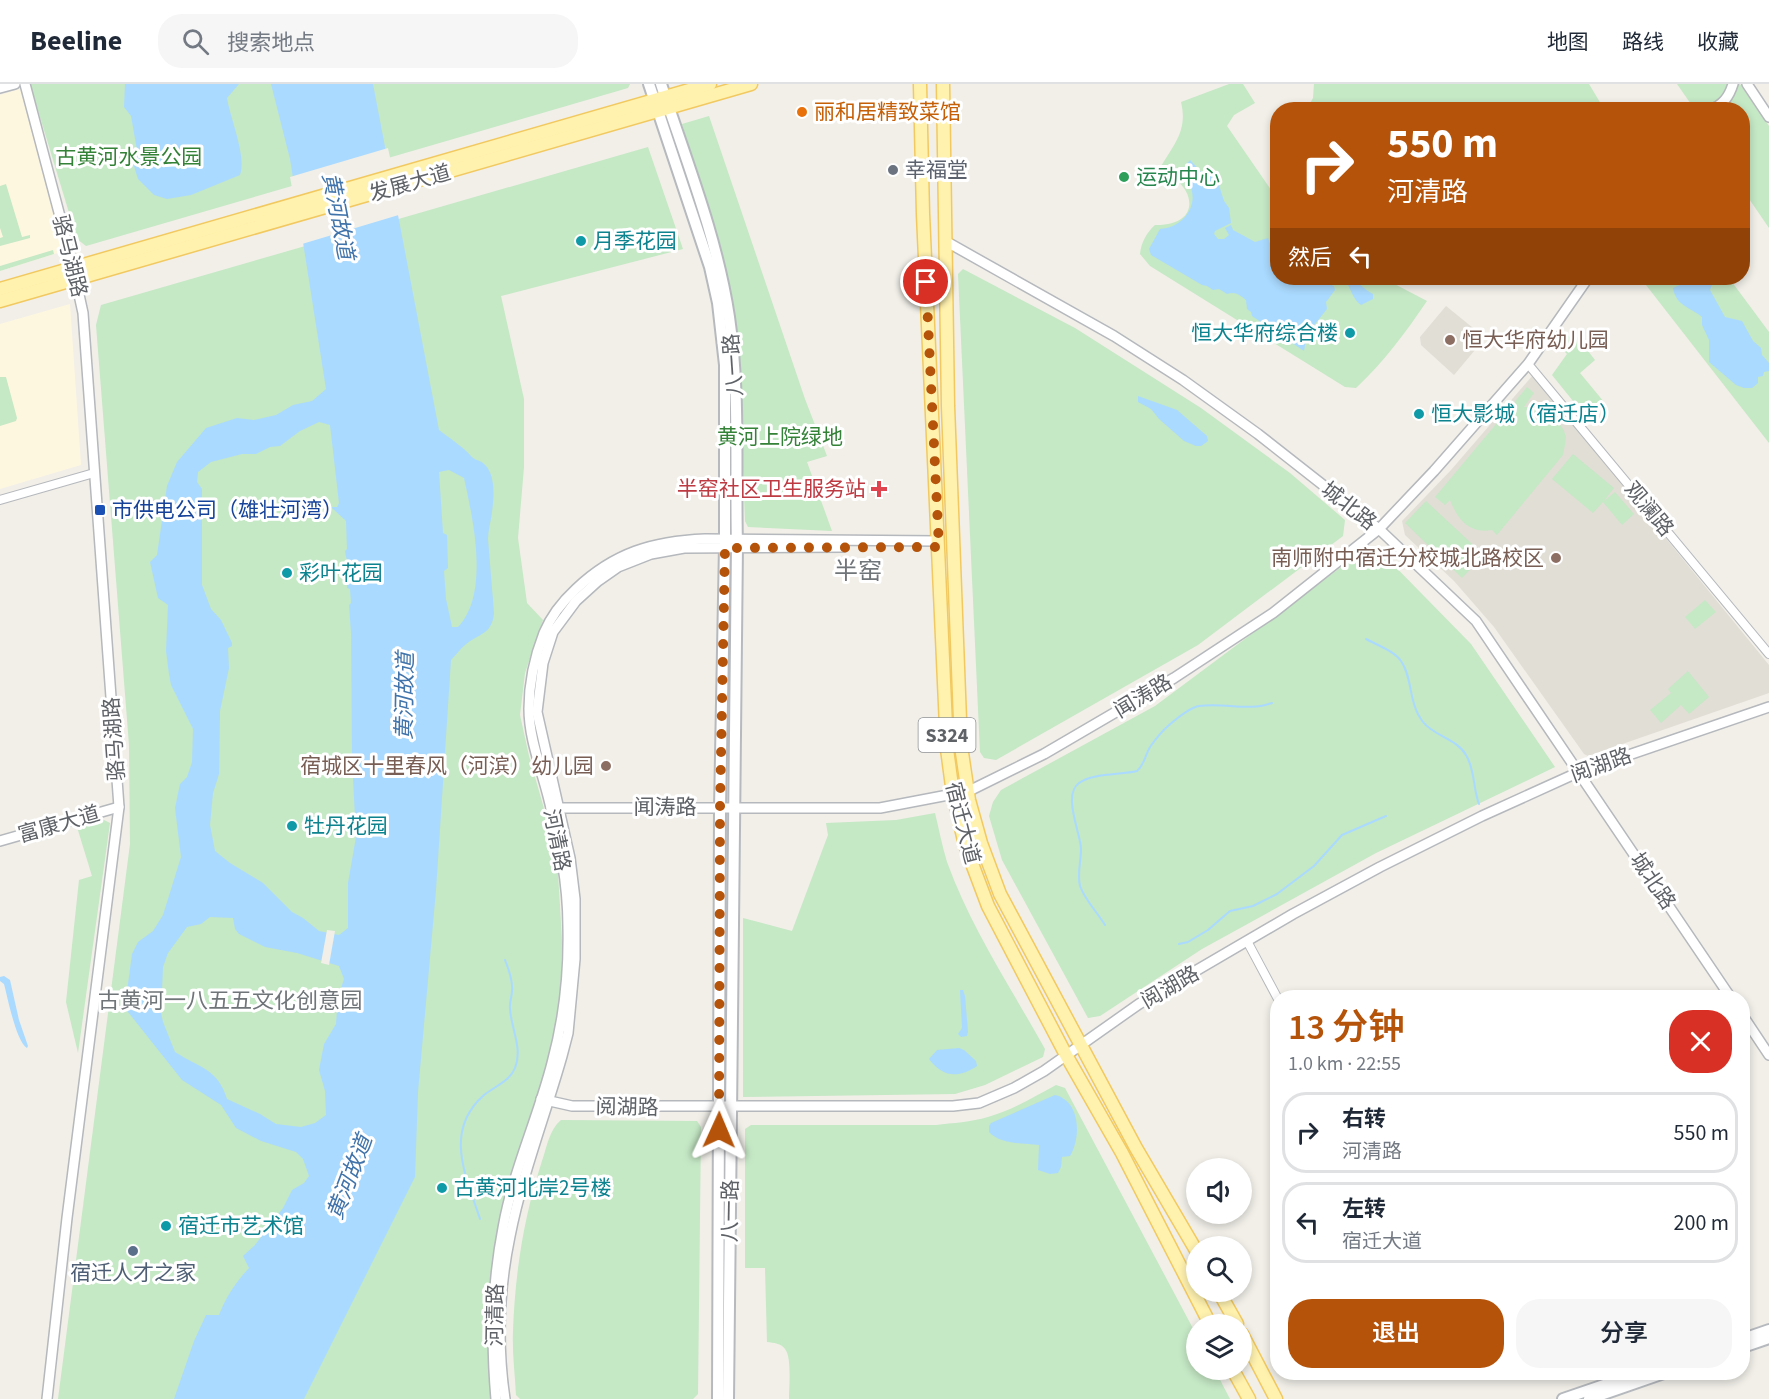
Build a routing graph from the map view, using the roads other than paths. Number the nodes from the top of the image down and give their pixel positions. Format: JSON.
{"nodes":[{"id":1,"x":15,"y":84,"type":"edge"},
{"id":2,"x":25,"y":84,"type":"edge"},
{"id":3,"x":649,"y":84,"type":"edge"},
{"id":4,"x":661,"y":84,"type":"edge"},
{"id":5,"x":710,"y":84,"type":"edge"},
{"id":6,"x":751,"y":84,"type":"edge"},
{"id":7,"x":920,"y":84,"type":"edge"},
{"id":8,"x":943,"y":84,"type":"edge"},
{"id":9,"x":1733,"y":84,"type":"edge"},
{"id":10,"x":1747,"y":84,"type":"edge"},
{"id":11,"x":0,"y":88,"type":"edge"},
{"id":12,"x":1723,"y":102,"type":"edge"},
{"id":13,"x":661,"y":104,"type":"junction"},
{"id":14,"x":1769,"y":117,"type":"edge"},
{"id":15,"x":947,"y":242,"type":"junction"},
{"id":16,"x":75,"y":273,"type":"junction"},
{"id":17,"x":1583,"y":285,"type":"edge"},
{"id":18,"x":0,"y":289,"type":"edge"},
{"id":19,"x":0,"y":302,"type":"edge"},
{"id":20,"x":1528,"y":364,"type":"junction"},
{"id":21,"x":94,"y":473,"type":"junction"},
{"id":22,"x":0,"y":500,"type":"edge"},
{"id":23,"x":1379,"y":529,"type":"junction"},
{"id":24,"x":731,"y":544,"type":"junction"},
{"id":25,"x":938,"y":544,"type":"junction"},
{"id":26,"x":1769,"y":654,"type":"edge"},
{"id":27,"x":1769,"y":707,"type":"edge"},
{"id":28,"x":1579,"y":772,"type":"junction"},
{"id":29,"x":969,"y":791,"type":"junction"},
{"id":30,"x":953,"y":794,"type":"junction"},
{"id":31,"x":118,"y":807,"type":"junction"},
{"id":32,"x":555,"y":807,"type":"junction"},
{"id":33,"x":733,"y":807,"type":"junction"},
{"id":34,"x":720,"y":808,"type":"junction"},
{"id":35,"x":0,"y":842,"type":"edge"},
{"id":36,"x":1247,"y":941,"type":"junction"},
{"id":37,"x":1273,"y":990,"type":"edge"},
{"id":38,"x":1726,"y":990,"type":"edge"},
{"id":39,"x":1750,"y":1026,"type":"edge"},
{"id":40,"x":1080,"y":1045,"type":"junction"},
{"id":41,"x":1066,"y":1055,"type":"junction"},
{"id":42,"x":1769,"y":1055,"type":"edge"},
{"id":43,"x":545,"y":1100,"type":"junction"},
{"id":44,"x":725,"y":1108,"type":"junction"},
{"id":45,"x":1188,"y":1236,"type":"edge"},
{"id":46,"x":1205,"y":1314,"type":"edge"},
{"id":47,"x":1769,"y":1330,"type":"edge"},
{"id":48,"x":1750,"y":1337,"type":"edge"},
{"id":49,"x":1769,"y":1338,"type":"edge"},
{"id":50,"x":1750,"y":1345,"type":"edge"},
{"id":51,"x":1252,"y":1353,"type":"edge"},
{"id":52,"x":1238,"y":1380,"type":"edge"},
{"id":53,"x":1619,"y":1380,"type":"edge"},
{"id":54,"x":1644,"y":1380,"type":"edge"},
{"id":55,"x":47,"y":1399,"type":"edge"},
{"id":56,"x":496,"y":1399,"type":"edge"},
{"id":57,"x":505,"y":1399,"type":"edge"},
{"id":58,"x":718,"y":1399,"type":"edge"},
{"id":59,"x":728,"y":1399,"type":"edge"},
{"id":60,"x":1248,"y":1399,"type":"edge"},
{"id":61,"x":1276,"y":1399,"type":"edge"},
{"id":62,"x":1563,"y":1399,"type":"edge"},
{"id":63,"x":1589,"y":1399,"type":"edge"}],
"edges":[{"from":1,"to":11,"type":"street"},
{"from":2,"to":16,"type":"street","name":"骆马湖路"},
{"from":3,"to":13,"type":"main road"},
{"from":4,"to":13,"type":"main road"},
{"from":5,"to":13,"type":"main road","name":"发展大道"},
{"from":6,"to":13,"type":"main road","name":"发展大道"},
{"from":7,"to":25,"type":"main road","name":"宿迁大道","number":"S324"},
{"from":8,"to":15,"type":"main road","name":"宿迁大道","number":"S324"},
{"from":9,"to":12,"type":"street"},
{"from":10,"to":14,"type":"street"},
{"from":13,"to":16,"type":"main road","name":"发展大道"},
{"from":13,"to":24,"type":"main road","name":"八一路"},
{"from":15,"to":23,"type":"street","name":"城北路"},
{"from":15,"to":29,"type":"main road","name":"宿迁大道","number":"S324"},
{"from":16,"to":18,"type":"main road","name":"发展大道"},
{"from":16,"to":19,"type":"main road","name":"发展大道"},
{"from":16,"to":21,"type":"street","name":"骆马湖路"},
{"from":17,"to":20,"type":"street","name":"闻涛路"},
{"from":20,"to":23,"type":"street","name":"闻涛路"},
{"from":20,"to":26,"type":"street","name":"观澜路"},
{"from":21,"to":22,"type":"street"},
{"from":21,"to":31,"type":"street","name":"骆马湖路"},
{"from":23,"to":28,"type":"street","name":"城北路"},
{"from":23,"to":29,"type":"street","name":"闻涛路"},
{"from":24,"to":25,"type":"street","name":"河清路"},
{"from":24,"to":32,"type":"street","name":"河清路"},
{"from":24,"to":33,"type":"main road","name":"八一路"},
{"from":24,"to":34,"type":"main road","name":"八一路"},
{"from":25,"to":30,"type":"main road","name":"宿迁大道","number":"S324"},
{"from":27,"to":28,"type":"street","name":"阅湖路"},
{"from":28,"to":36,"type":"street","name":"阅湖路"},
{"from":28,"to":38,"type":"street","name":"城北路"},
{"from":29,"to":30,"type":"street","name":"闻涛路"},
{"from":29,"to":40,"type":"main road","name":"宿迁大道","number":"S324"},
{"from":30,"to":33,"type":"street","name":"闻涛路"},
{"from":30,"to":41,"type":"main road","name":"宿迁大道","number":"S324"},
{"from":31,"to":35,"type":"street","name":"富康大道"},
{"from":31,"to":55,"type":"street","name":"骆马湖路"},
{"from":32,"to":34,"type":"street","name":"闻涛路"},
{"from":32,"to":43,"type":"street","name":"河清路"},
{"from":33,"to":34,"type":"street","name":"闻涛路"},
{"from":33,"to":44,"type":"main road","name":"八一路"},
{"from":34,"to":44,"type":"main road","name":"八一路"},
{"from":36,"to":37,"type":"street"},
{"from":36,"to":40,"type":"street","name":"阅湖路"},
{"from":39,"to":42,"type":"street"},
{"from":40,"to":41,"type":"street","name":"阅湖路"},
{"from":40,"to":45,"type":"main road","name":"宿迁大道","number":"S324"},
{"from":41,"to":44,"type":"street","name":"阅湖路"},
{"from":41,"to":46,"type":"main road","name":"宿迁大道","number":"S324"},
{"from":43,"to":44,"type":"street","name":"阅湖路"},
{"from":43,"to":56,"type":"street","name":"河清路"},
{"from":43,"to":57,"type":"street","name":"河清路"},
{"from":44,"to":58,"type":"main road","name":"八一路"},
{"from":44,"to":59,"type":"main road","name":"八一路"},
{"from":47,"to":48,"type":"main road"},
{"from":49,"to":50,"type":"main road"},
{"from":51,"to":61,"type":"main road"},
{"from":52,"to":60,"type":"main road"},
{"from":53,"to":62,"type":"main road"},
{"from":54,"to":63,"type":"main road"}]}
